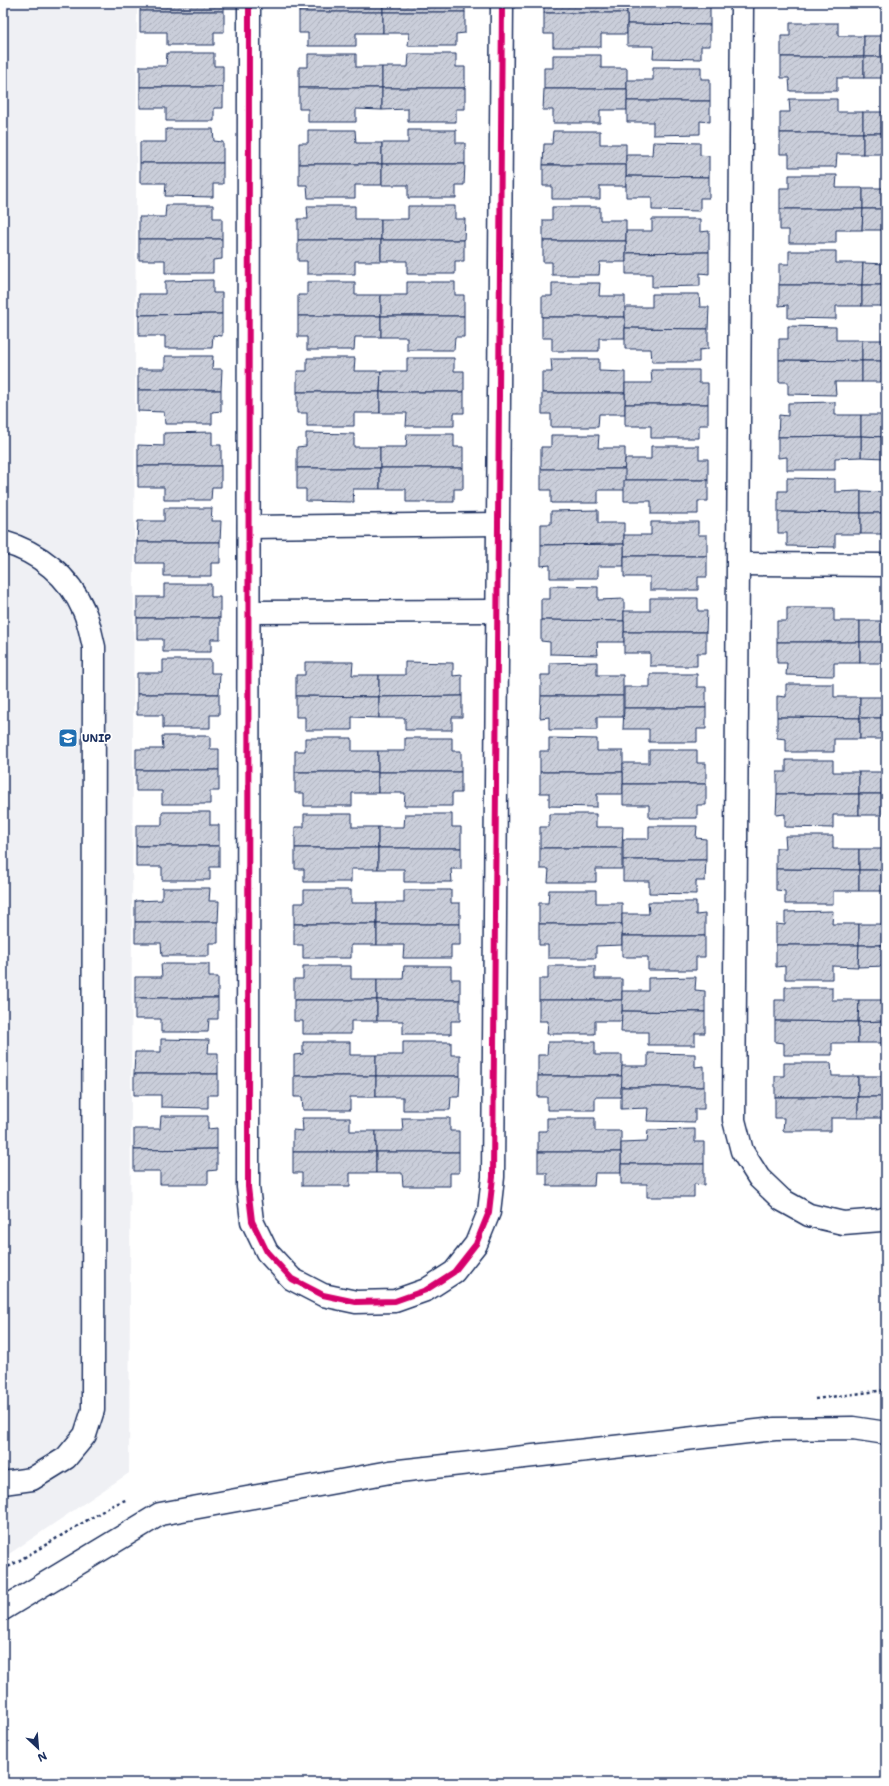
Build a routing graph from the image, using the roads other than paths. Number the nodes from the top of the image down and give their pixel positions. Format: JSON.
{"nodes":[{"id":1,"x":249,"y":3,"type":"edge"},
{"id":2,"x":502,"y":3,"type":"edge"},
{"id":3,"x":742,"y":3,"type":"edge"},
{"id":4,"x":498,"y":524,"type":"junction"},
{"id":5,"x":249,"y":527,"type":"junction"},
{"id":6,"x":3,"y":542,"type":"edge"},
{"id":7,"x":739,"y":564,"type":"junction"},
{"id":8,"x":886,"y":565,"type":"edge"},
{"id":9,"x":498,"y":611,"type":"junction"},
{"id":10,"x":249,"y":612,"type":"junction"},
{"id":11,"x":886,"y":1218,"type":"edge"},
{"id":12,"x":886,"y":1433,"type":"edge"},
{"id":13,"x":3,"y":1484,"type":"edge"},
{"id":14,"x":3,"y":1609,"type":"edge"}],
"edges":[{"from":1,"to":5,"type":"street"},
{"from":2,"to":4,"type":"street"},
{"from":3,"to":7,"type":"street"},
{"from":4,"to":5,"type":"street"},
{"from":4,"to":9,"type":"street"},
{"from":5,"to":10,"type":"street"},
{"from":6,"to":13,"type":"street"},
{"from":7,"to":8,"type":"street"},
{"from":7,"to":11,"type":"street"},
{"from":9,"to":10,"type":"street"},
{"from":9,"to":10,"type":"street"},
{"from":12,"to":14,"type":"street"}]}
